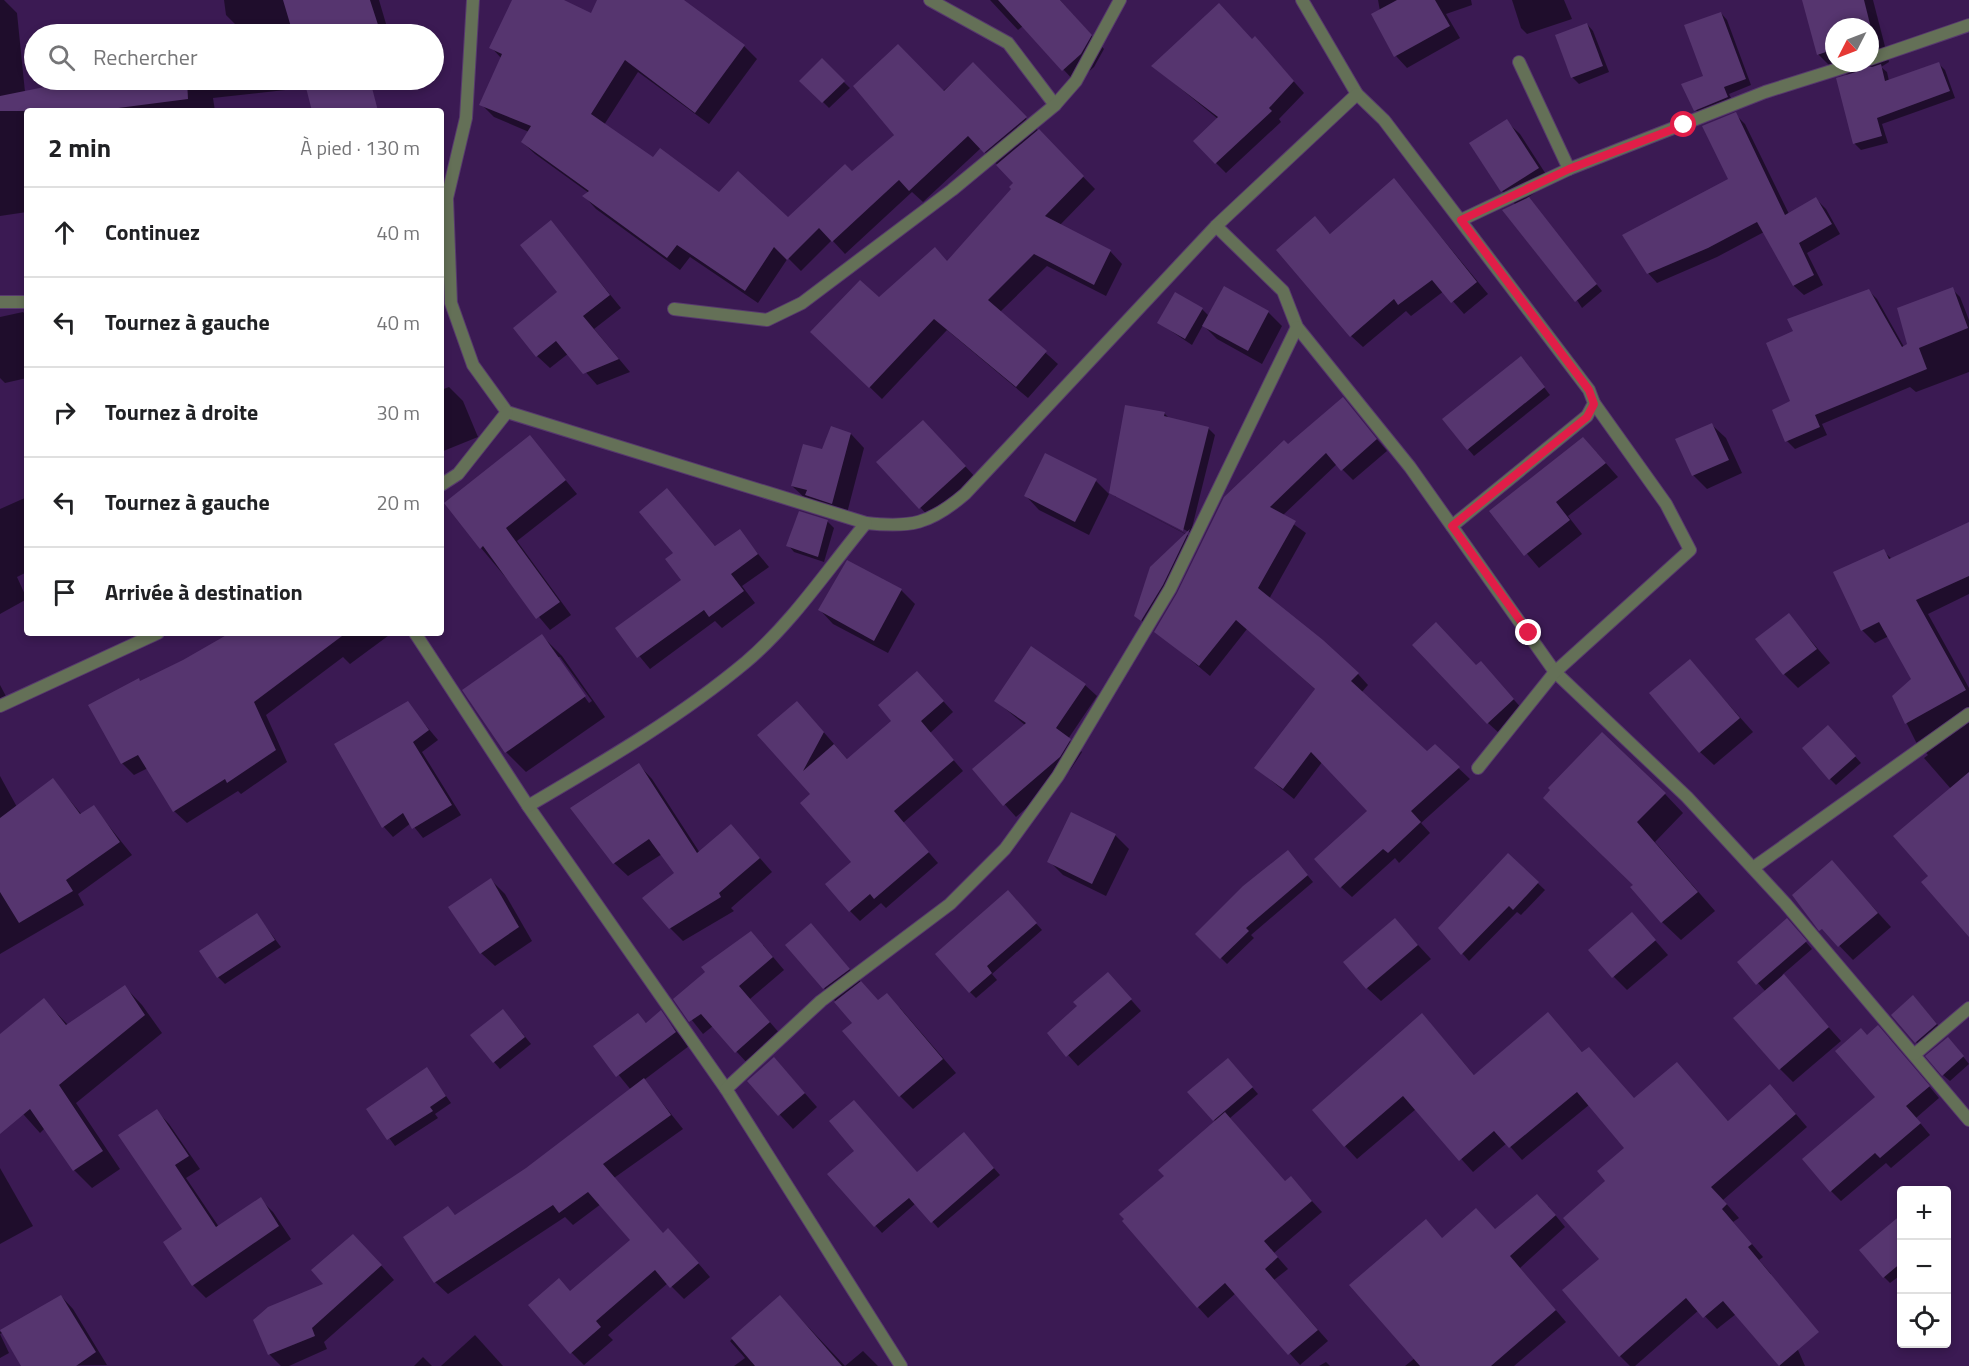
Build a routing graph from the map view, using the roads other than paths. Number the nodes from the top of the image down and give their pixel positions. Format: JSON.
{"nodes":[{"id":1,"x":473,"y":0,"type":"edge"},
{"id":2,"x":930,"y":0,"type":"edge"},
{"id":3,"x":1120,"y":0,"type":"edge"},
{"id":4,"x":1302,"y":0,"type":"edge"},
{"id":5,"x":1969,"y":25,"type":"edge"},
{"id":6,"x":1879,"y":56,"type":"edge"},
{"id":7,"x":1519,"y":62,"type":"dead end"},
{"id":8,"x":1828,"y":72,"type":"edge"},
{"id":9,"x":1357,"y":94,"type":"junction"},
{"id":10,"x":1055,"y":105,"type":"junction"},
{"id":11,"x":1569,"y":169,"type":"junction"},
{"id":12,"x":444,"y":198,"type":"edge"},
{"id":13,"x":1461,"y":220,"type":"junction"},
{"id":14,"x":1216,"y":226,"type":"junction"},
{"id":15,"x":0,"y":302,"type":"edge"},
{"id":16,"x":24,"y":302,"type":"edge"},
{"id":17,"x":674,"y":309,"type":"dead end"},
{"id":18,"x":1297,"y":327,"type":"junction"},
{"id":19,"x":1594,"y":404,"type":"junction"},
{"id":20,"x":507,"y":412,"type":"junction"},
{"id":21,"x":444,"y":483,"type":"edge"},
{"id":22,"x":866,"y":523,"type":"junction"},
{"id":23,"x":1452,"y":526,"type":"junction"},
{"id":24,"x":152,"y":636,"type":"edge"},
{"id":25,"x":417,"y":636,"type":"edge"},
{"id":26,"x":1556,"y":672,"type":"junction"},
{"id":27,"x":0,"y":706,"type":"edge"},
{"id":28,"x":1969,"y":714,"type":"edge"},
{"id":29,"x":1478,"y":768,"type":"dead end"},
{"id":30,"x":528,"y":806,"type":"junction"},
{"id":31,"x":1753,"y":868,"type":"junction"},
{"id":32,"x":1969,"y":1008,"type":"edge"},
{"id":33,"x":1915,"y":1054,"type":"junction"},
{"id":34,"x":726,"y":1089,"type":"junction"},
{"id":35,"x":1969,"y":1120,"type":"edge"},
{"id":36,"x":901,"y":1366,"type":"edge"}],
"edges":[{"from":1,"to":12,"type":"street"},
{"from":2,"to":10,"type":"street"},
{"from":3,"to":10,"type":"street"},
{"from":4,"to":9,"type":"street"},
{"from":5,"to":6,"type":"street"},
{"from":7,"to":11,"type":"street"},
{"from":8,"to":11,"type":"street"},
{"from":9,"to":13,"type":"street"},
{"from":9,"to":14,"type":"street"},
{"from":10,"to":17,"type":"street"},
{"from":11,"to":13,"type":"street"},
{"from":12,"to":20,"type":"street"},
{"from":13,"to":19,"type":"street"},
{"from":14,"to":18,"type":"street"},
{"from":14,"to":22,"type":"street"},
{"from":15,"to":16,"type":"street"},
{"from":18,"to":23,"type":"street"},
{"from":18,"to":34,"type":"street"},
{"from":19,"to":23,"type":"street"},
{"from":19,"to":26,"type":"street"},
{"from":20,"to":21,"type":"street"},
{"from":20,"to":22,"type":"street"},
{"from":22,"to":30,"type":"street"},
{"from":23,"to":26,"type":"street"},
{"from":24,"to":27,"type":"street"},
{"from":25,"to":30,"type":"street"},
{"from":26,"to":29,"type":"street"},
{"from":26,"to":31,"type":"street"},
{"from":28,"to":31,"type":"street"},
{"from":30,"to":34,"type":"street"},
{"from":31,"to":33,"type":"street"},
{"from":32,"to":33,"type":"street"},
{"from":33,"to":35,"type":"street"},
{"from":34,"to":36,"type":"street"}]}
